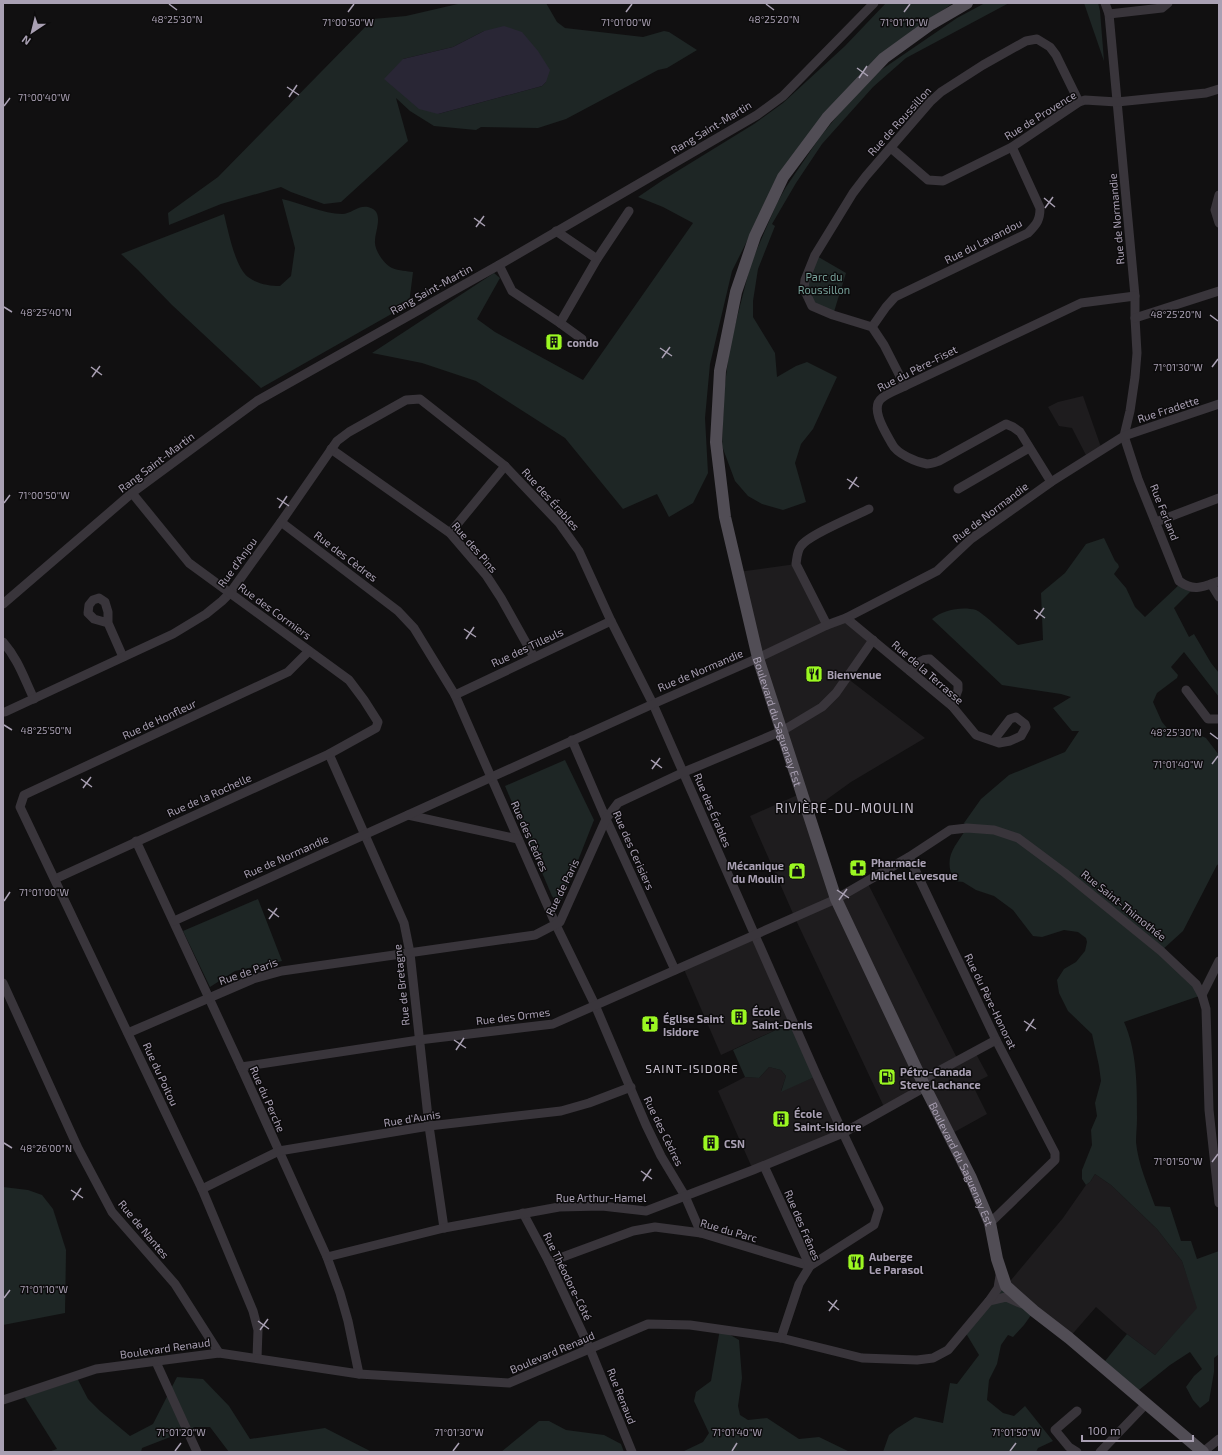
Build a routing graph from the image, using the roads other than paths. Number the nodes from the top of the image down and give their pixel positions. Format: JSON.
{"nodes":[{"id":1,"x":874,"y":3,"type":"edge"},
{"id":2,"x":967,"y":3,"type":"edge"},
{"id":3,"x":1106,"y":3,"type":"edge"},
{"id":4,"x":1168,"y":3,"type":"edge"},
{"id":5,"x":1109,"y":14,"type":"junction"},
{"id":6,"x":1219,"y":88,"type":"edge"},
{"id":7,"x":1079,"y":102,"type":"junction"},
{"id":8,"x":1117,"y":102,"type":"junction"},
{"id":9,"x":1012,"y":147,"type":"junction"},
{"id":10,"x":891,"y":148,"type":"junction"},
{"id":11,"x":1219,"y":195,"type":"edge"},
{"id":12,"x":629,"y":211,"type":"dead end"},
{"id":13,"x":1219,"y":223,"type":"edge"},
{"id":14,"x":556,"y":231,"type":"junction"},
{"id":15,"x":597,"y":259,"type":"junction"},
{"id":16,"x":499,"y":265,"type":"junction"},
{"id":17,"x":1219,"y":291,"type":"edge"},
{"id":18,"x":1135,"y":296,"type":"junction"},
{"id":19,"x":1136,"y":318,"type":"junction"},
{"id":20,"x":560,"y":323,"type":"junction"},
{"id":21,"x":872,"y":327,"type":"junction"},
{"id":22,"x":582,"y":339,"type":"dead end"},
{"id":23,"x":905,"y":386,"type":"junction"},
{"id":24,"x":406,"y":400,"type":"joint"},
{"id":25,"x":1219,"y":404,"type":"edge"},
{"id":26,"x":1124,"y":436,"type":"junction"},
{"id":27,"x":1029,"y":448,"type":"junction"},
{"id":28,"x":331,"y":449,"type":"junction"},
{"id":29,"x":505,"y":466,"type":"junction"},
{"id":30,"x":1051,"y":482,"type":"junction"},
{"id":31,"x":958,"y":489,"type":"dead end"},
{"id":32,"x":132,"y":493,"type":"junction"},
{"id":33,"x":1219,"y":498,"type":"edge"},
{"id":34,"x":869,"y":509,"type":"dead end"},
{"id":35,"x":281,"y":522,"type":"junction"},
{"id":36,"x":1156,"y":522,"type":"junction"},
{"id":37,"x":450,"y":533,"type":"junction"},
{"id":38,"x":1215,"y":582,"type":"edge"},
{"id":39,"x":230,"y":593,"type":"junction"},
{"id":40,"x":1219,"y":597,"type":"edge"},
{"id":41,"x":3,"y":604,"type":"edge"},
{"id":42,"x":846,"y":618,"type":"junction"},
{"id":43,"x":611,"y":621,"type":"junction"},
{"id":44,"x":108,"y":623,"type":"dead end"},
{"id":45,"x":827,"y":625,"type":"junction"},
{"id":46,"x":873,"y":640,"type":"junction"},
{"id":47,"x":3,"y":642,"type":"edge"},
{"id":48,"x":310,"y":651,"type":"junction"},
{"id":49,"x":123,"y":657,"type":"junction"},
{"id":50,"x":534,"y":657,"type":"junction"},
{"id":51,"x":758,"y":658,"type":"junction"},
{"id":52,"x":910,"y":672,"type":"junction"},
{"id":53,"x":1186,"y":690,"type":"dead end"},
{"id":54,"x":455,"y":695,"type":"junction"},
{"id":55,"x":34,"y":698,"type":"junction"},
{"id":56,"x":653,"y":704,"type":"junction"},
{"id":57,"x":952,"y":706,"type":"junction"},
{"id":58,"x":4,"y":712,"type":"edge"},
{"id":59,"x":1219,"y":719,"type":"edge"},
{"id":60,"x":371,"y":731,"type":"joint"},
{"id":61,"x":782,"y":731,"type":"junction"},
{"id":62,"x":572,"y":740,"type":"junction"},
{"id":63,"x":993,"y":741,"type":"dead end"},
{"id":64,"x":329,"y":754,"type":"junction"},
{"id":65,"x":684,"y":772,"type":"junction"},
{"id":66,"x":491,"y":777,"type":"junction"},
{"id":67,"x":20,"y":807,"type":"joint"},
{"id":68,"x":408,"y":815,"type":"junction"},
{"id":69,"x":606,"y":819,"type":"junction"},
{"id":70,"x":365,"y":833,"type":"junction"},
{"id":71,"x":518,"y":839,"type":"junction"},
{"id":72,"x":136,"y":841,"type":"junction"},
{"id":73,"x":909,"y":857,"type":"junction"},
{"id":74,"x":55,"y":879,"type":"junction"},
{"id":75,"x":836,"y":899,"type":"junction"},
{"id":76,"x":174,"y":921,"type":"junction"},
{"id":77,"x":556,"y":925,"type":"junction"},
{"id":78,"x":755,"y":936,"type":"junction"},
{"id":79,"x":410,"y":953,"type":"junction"},
{"id":80,"x":1219,"y":961,"type":"edge"},
{"id":81,"x":675,"y":970,"type":"junction"},
{"id":82,"x":3,"y":983,"type":"edge"},
{"id":83,"x":1202,"y":995,"type":"junction"},
{"id":84,"x":208,"y":998,"type":"junction"},
{"id":85,"x":595,"y":1005,"type":"junction"},
{"id":86,"x":128,"y":1033,"type":"junction"},
{"id":87,"x":419,"y":1040,"type":"junction"},
{"id":88,"x":996,"y":1040,"type":"junction"},
{"id":89,"x":241,"y":1067,"type":"junction"},
{"id":90,"x":924,"y":1083,"type":"junction"},
{"id":91,"x":631,"y":1088,"type":"junction"},
{"id":92,"x":429,"y":1126,"type":"junction"},
{"id":93,"x":842,"y":1133,"type":"junction"},
{"id":94,"x":279,"y":1151,"type":"junction"},
{"id":95,"x":764,"y":1166,"type":"junction"},
{"id":96,"x":202,"y":1189,"type":"junction"},
{"id":97,"x":685,"y":1196,"type":"junction"},
{"id":98,"x":1219,"y":1203,"type":"edge"},
{"id":99,"x":523,"y":1213,"type":"junction"},
{"id":100,"x":990,"y":1223,"type":"junction"},
{"id":101,"x":444,"y":1228,"type":"junction"},
{"id":102,"x":701,"y":1233,"type":"junction"},
{"id":103,"x":327,"y":1257,"type":"junction"},
{"id":104,"x":997,"y":1259,"type":"junction"},
{"id":105,"x":549,"y":1262,"type":"junction"},
{"id":106,"x":810,"y":1266,"type":"junction"},
{"id":107,"x":990,"y":1301,"type":"junction"},
{"id":108,"x":1034,"y":1311,"type":"junction"},
{"id":109,"x":781,"y":1338,"type":"junction"},
{"id":110,"x":590,"y":1349,"type":"junction"},
{"id":111,"x":219,"y":1353,"type":"junction"},
{"id":112,"x":257,"y":1358,"type":"junction"},
{"id":113,"x":156,"y":1362,"type":"junction"},
{"id":114,"x":359,"y":1374,"type":"junction"},
{"id":115,"x":3,"y":1400,"type":"edge"},
{"id":116,"x":1146,"y":1404,"type":"junction"},
{"id":117,"x":1077,"y":1410,"type":"dead end"},
{"id":118,"x":1219,"y":1439,"type":"edge"},
{"id":119,"x":197,"y":1452,"type":"edge"},
{"id":120,"x":632,"y":1452,"type":"edge"},
{"id":121,"x":1077,"y":1452,"type":"edge"},
{"id":122,"x":1100,"y":1452,"type":"edge"},
{"id":123,"x":1203,"y":1452,"type":"edge"}],
"edges":[{"from":1,"to":14,"type":"street","name":"Rang Saint-Martin"},
{"from":2,"to":51,"type":"main road","name":"Boulevard du Saguenay Est"},
{"from":3,"to":5,"type":"street","name":"Rue de Normandie"},
{"from":4,"to":5,"type":"street"},
{"from":5,"to":8,"type":"street","name":"Rue de Normandie"},
{"from":6,"to":8,"type":"street","name":"Rue de Provence"},
{"from":7,"to":8,"type":"street","name":"Rue de Provence"},
{"from":7,"to":9,"type":"street","name":"Rue de Provence"},
{"from":7,"to":10,"type":"street","name":"Rue de Roussillon"},
{"from":8,"to":18,"type":"street","name":"Rue de Normandie"},
{"from":9,"to":10,"type":"street","name":"Rue de Provence"},
{"from":9,"to":21,"type":"street","name":"Rue du Lavandou"},
{"from":10,"to":21,"type":"street","name":"Rue de Roussillon"},
{"from":11,"to":13,"type":"street"},
{"from":12,"to":15,"type":"street"},
{"from":14,"to":15,"type":"street"},
{"from":14,"to":16,"type":"street","name":"Rang Saint-Martin"},
{"from":15,"to":20,"type":"street"},
{"from":16,"to":20,"type":"street"},
{"from":16,"to":32,"type":"street","name":"Rang Saint-Martin"},
{"from":17,"to":19,"type":"street"},
{"from":18,"to":19,"type":"street","name":"Rue de Normandie"},
{"from":18,"to":23,"type":"street","name":"Rue du Père-Fiset"},
{"from":19,"to":26,"type":"street","name":"Rue de Normandie"},
{"from":20,"to":22,"type":"street"},
{"from":21,"to":23,"type":"street"},
{"from":23,"to":27,"type":"street","name":"Rue du Père-Fiset"},
{"from":24,"to":28,"type":"street","name":"Rue d'Anjou"},
{"from":24,"to":29,"type":"street","name":"Rue des Érables"},
{"from":25,"to":26,"type":"street","name":"Rue Fradette"},
{"from":26,"to":30,"type":"street","name":"Rue de Normandie"},
{"from":26,"to":36,"type":"street","name":"Rue Ferland"},
{"from":27,"to":30,"type":"street","name":"Rue du Père-Fiset"},
{"from":27,"to":31,"type":"street"},
{"from":28,"to":35,"type":"street","name":"Rue d'Anjou"},
{"from":28,"to":37,"type":"street","name":"Rue des Pins"},
{"from":29,"to":37,"type":"street"},
{"from":29,"to":43,"type":"street","name":"Rue des Érables"},
{"from":30,"to":42,"type":"street","name":"Rue de Normandie"},
{"from":32,"to":39,"type":"street","name":"Rue des Cormiers"},
{"from":32,"to":41,"type":"street","name":"Rang Saint-Martin"},
{"from":33,"to":36,"type":"street"},
{"from":34,"to":45,"type":"street"},
{"from":35,"to":39,"type":"street","name":"Rue d'Anjou"},
{"from":35,"to":54,"type":"street","name":"Rue des Cèdres"},
{"from":36,"to":38,"type":"street","name":"Rue Ferland"},
{"from":37,"to":50,"type":"street","name":"Rue des Pins"},
{"from":38,"to":40,"type":"street"},
{"from":39,"to":48,"type":"street","name":"Rue des Cormiers"},
{"from":39,"to":49,"type":"street","name":"Rue d'Anjou"},
{"from":42,"to":45,"type":"street","name":"Rue de Normandie"},
{"from":42,"to":46,"type":"street","name":"Rue de la Terrasse"},
{"from":43,"to":50,"type":"street","name":"Rue des Tilleuls"},
{"from":43,"to":56,"type":"street","name":"Rue des Érables"},
{"from":44,"to":49,"type":"street"},
{"from":45,"to":51,"type":"street","name":"Rue de Normandie"},
{"from":46,"to":52,"type":"street","name":"Rue de la Terrasse"},
{"from":46,"to":61,"type":"street","name":"Rue de Paris"},
{"from":47,"to":55,"type":"street"},
{"from":48,"to":60,"type":"street","name":"Rue des Cormiers"},
{"from":48,"to":67,"type":"street","name":"Rue de Honfleur"},
{"from":49,"to":55,"type":"street","name":"Rue d'Anjou"},
{"from":50,"to":54,"type":"street","name":"Rue des Tilleuls"},
{"from":51,"to":56,"type":"street","name":"Rue de Normandie"},
{"from":51,"to":61,"type":"main road","name":"Boulevard du Saguenay Est"},
{"from":52,"to":57,"type":"street","name":"Rue de la Terrasse"},
{"from":52,"to":57,"type":"street"},
{"from":53,"to":59,"type":"street"},
{"from":54,"to":66,"type":"street","name":"Rue des Cèdres"},
{"from":55,"to":58,"type":"street","name":"Rue d'Anjou"},
{"from":56,"to":62,"type":"street","name":"Rue de Normandie"},
{"from":56,"to":65,"type":"street","name":"Rue des Érables"},
{"from":57,"to":63,"type":"street","name":"Rue de la Terrasse"},
{"from":60,"to":64,"type":"street","name":"Rue de la Rochelle"},
{"from":61,"to":65,"type":"street","name":"Rue de Paris"},
{"from":61,"to":75,"type":"main road","name":"Boulevard du Saguenay Est"},
{"from":62,"to":66,"type":"street","name":"Rue de Normandie"},
{"from":62,"to":69,"type":"street","name":"Rue des Cerisiers"},
{"from":64,"to":70,"type":"street","name":"Rue de Bretagne"},
{"from":64,"to":72,"type":"street","name":"Rue de la Rochelle"},
{"from":65,"to":69,"type":"street","name":"Rue de Paris"},
{"from":65,"to":78,"type":"street","name":"Rue des Érables"},
{"from":66,"to":68,"type":"street","name":"Rue de Normandie"},
{"from":66,"to":71,"type":"street","name":"Rue des Cèdres"},
{"from":67,"to":74,"type":"street","name":"Rue du Poitou"},
{"from":68,"to":70,"type":"street","name":"Rue de Normandie"},
{"from":68,"to":71,"type":"street"},
{"from":69,"to":77,"type":"street","name":"Rue de Paris"},
{"from":69,"to":81,"type":"street","name":"Rue des Cerisiers"},
{"from":70,"to":76,"type":"street","name":"Rue de Normandie"},
{"from":70,"to":79,"type":"street","name":"Rue de Bretagne"},
{"from":71,"to":77,"type":"street","name":"Rue des Cèdres"},
{"from":72,"to":74,"type":"street","name":"Rue de la Rochelle"},
{"from":72,"to":76,"type":"street","name":"Rue du Perche"},
{"from":73,"to":75,"type":"street","name":"Rue Saint-Thimothée"},
{"from":73,"to":83,"type":"street","name":"Rue Saint-Thimothée"},
{"from":73,"to":88,"type":"street","name":"Rue du Père-Honorat"},
{"from":74,"to":86,"type":"street","name":"Rue du Poitou"},
{"from":75,"to":78,"type":"street","name":"Rue des Ormes"},
{"from":75,"to":90,"type":"main road","name":"Boulevard du Saguenay Est"},
{"from":76,"to":84,"type":"street","name":"Rue du Perche"},
{"from":77,"to":79,"type":"street","name":"Rue de Paris"},
{"from":77,"to":85,"type":"street","name":"Rue des Cèdres"},
{"from":78,"to":81,"type":"street","name":"Rue des Ormes"},
{"from":78,"to":93,"type":"street","name":"Rue des Érables"},
{"from":79,"to":84,"type":"street","name":"Rue de Paris"},
{"from":79,"to":87,"type":"street","name":"Rue de Bretagne"},
{"from":80,"to":83,"type":"street"},
{"from":81,"to":85,"type":"street","name":"Rue des Ormes"},
{"from":82,"to":111,"type":"street","name":"Rue de Nantes"},
{"from":83,"to":98,"type":"street","name":"Rue Saint-Thimothée"},
{"from":84,"to":86,"type":"street","name":"Rue de Paris"},
{"from":84,"to":89,"type":"street","name":"Rue du Perche"},
{"from":85,"to":87,"type":"street","name":"Rue des Ormes"},
{"from":85,"to":91,"type":"street","name":"Rue des Cèdres"},
{"from":86,"to":96,"type":"street","name":"Rue du Poitou"},
{"from":87,"to":89,"type":"street","name":"Rue des Ormes"},
{"from":87,"to":92,"type":"street","name":"Rue de Bretagne"},
{"from":88,"to":90,"type":"street","name":"Rue Arthur-Hamel"},
{"from":88,"to":100,"type":"street","name":"Rue du Père-Honorat"},
{"from":89,"to":94,"type":"street","name":"Rue du Perche"},
{"from":90,"to":93,"type":"street","name":"Rue Arthur-Hamel"},
{"from":90,"to":100,"type":"main road","name":"Boulevard du Saguenay Est"},
{"from":91,"to":92,"type":"street","name":"Rue d'Aunis"},
{"from":91,"to":97,"type":"street","name":"Rue des Cèdres"},
{"from":92,"to":94,"type":"street","name":"Rue d'Aunis"},
{"from":92,"to":101,"type":"street","name":"Rue de Bretagne"},
{"from":93,"to":95,"type":"street","name":"Rue Arthur-Hamel"},
{"from":93,"to":106,"type":"street","name":"Rue des Érables"},
{"from":94,"to":96,"type":"street","name":"Rue d'Aunis"},
{"from":94,"to":103,"type":"street","name":"Rue du Perche"},
{"from":95,"to":97,"type":"street","name":"Rue Arthur-Hamel"},
{"from":95,"to":106,"type":"street","name":"Rue des Frênes"},
{"from":96,"to":112,"type":"street","name":"Rue du Poitou"},
{"from":97,"to":99,"type":"street","name":"Rue Arthur-Hamel"},
{"from":97,"to":102,"type":"street","name":"Rue des Cèdres"},
{"from":99,"to":101,"type":"street","name":"Rue Arthur-Hamel"},
{"from":99,"to":105,"type":"street","name":"Rue Théodore-Côté"},
{"from":100,"to":104,"type":"main road","name":"Boulevard du Saguenay Est"},
{"from":101,"to":103,"type":"street","name":"Rue Arthur-Hamel"},
{"from":102,"to":105,"type":"street","name":"Rue du Parc"},
{"from":102,"to":106,"type":"street","name":"Rue du Parc"},
{"from":103,"to":114,"type":"street","name":"Rue du Perche"},
{"from":104,"to":107,"type":"street","name":"Boulevard Renaud"},
{"from":104,"to":108,"type":"main road","name":"Boulevard du Saguenay Est"},
{"from":105,"to":110,"type":"street","name":"Rue Théodore-Côté"},
{"from":106,"to":109,"type":"street","name":"Rue des Frênes"},
{"from":107,"to":108,"type":"street"},
{"from":107,"to":109,"type":"street","name":"Boulevard Renaud"},
{"from":108,"to":116,"type":"main road","name":"Boulevard du Saguenay Est"},
{"from":109,"to":110,"type":"street","name":"Boulevard Renaud"},
{"from":110,"to":114,"type":"street","name":"Boulevard Renaud"},
{"from":110,"to":120,"type":"street","name":"Rue Renaud"},
{"from":111,"to":112,"type":"street","name":"Boulevard Renaud"},
{"from":111,"to":113,"type":"street","name":"Boulevard Renaud"},
{"from":112,"to":114,"type":"street","name":"Boulevard Renaud"},
{"from":113,"to":115,"type":"street","name":"Boulevard Renaud"},
{"from":113,"to":119,"type":"street"},
{"from":116,"to":122,"type":"street"},
{"from":116,"to":123,"type":"main road","name":"Boulevard du Saguenay Est"},
{"from":117,"to":121,"type":"street"},
{"from":118,"to":123,"type":"street"}]}
